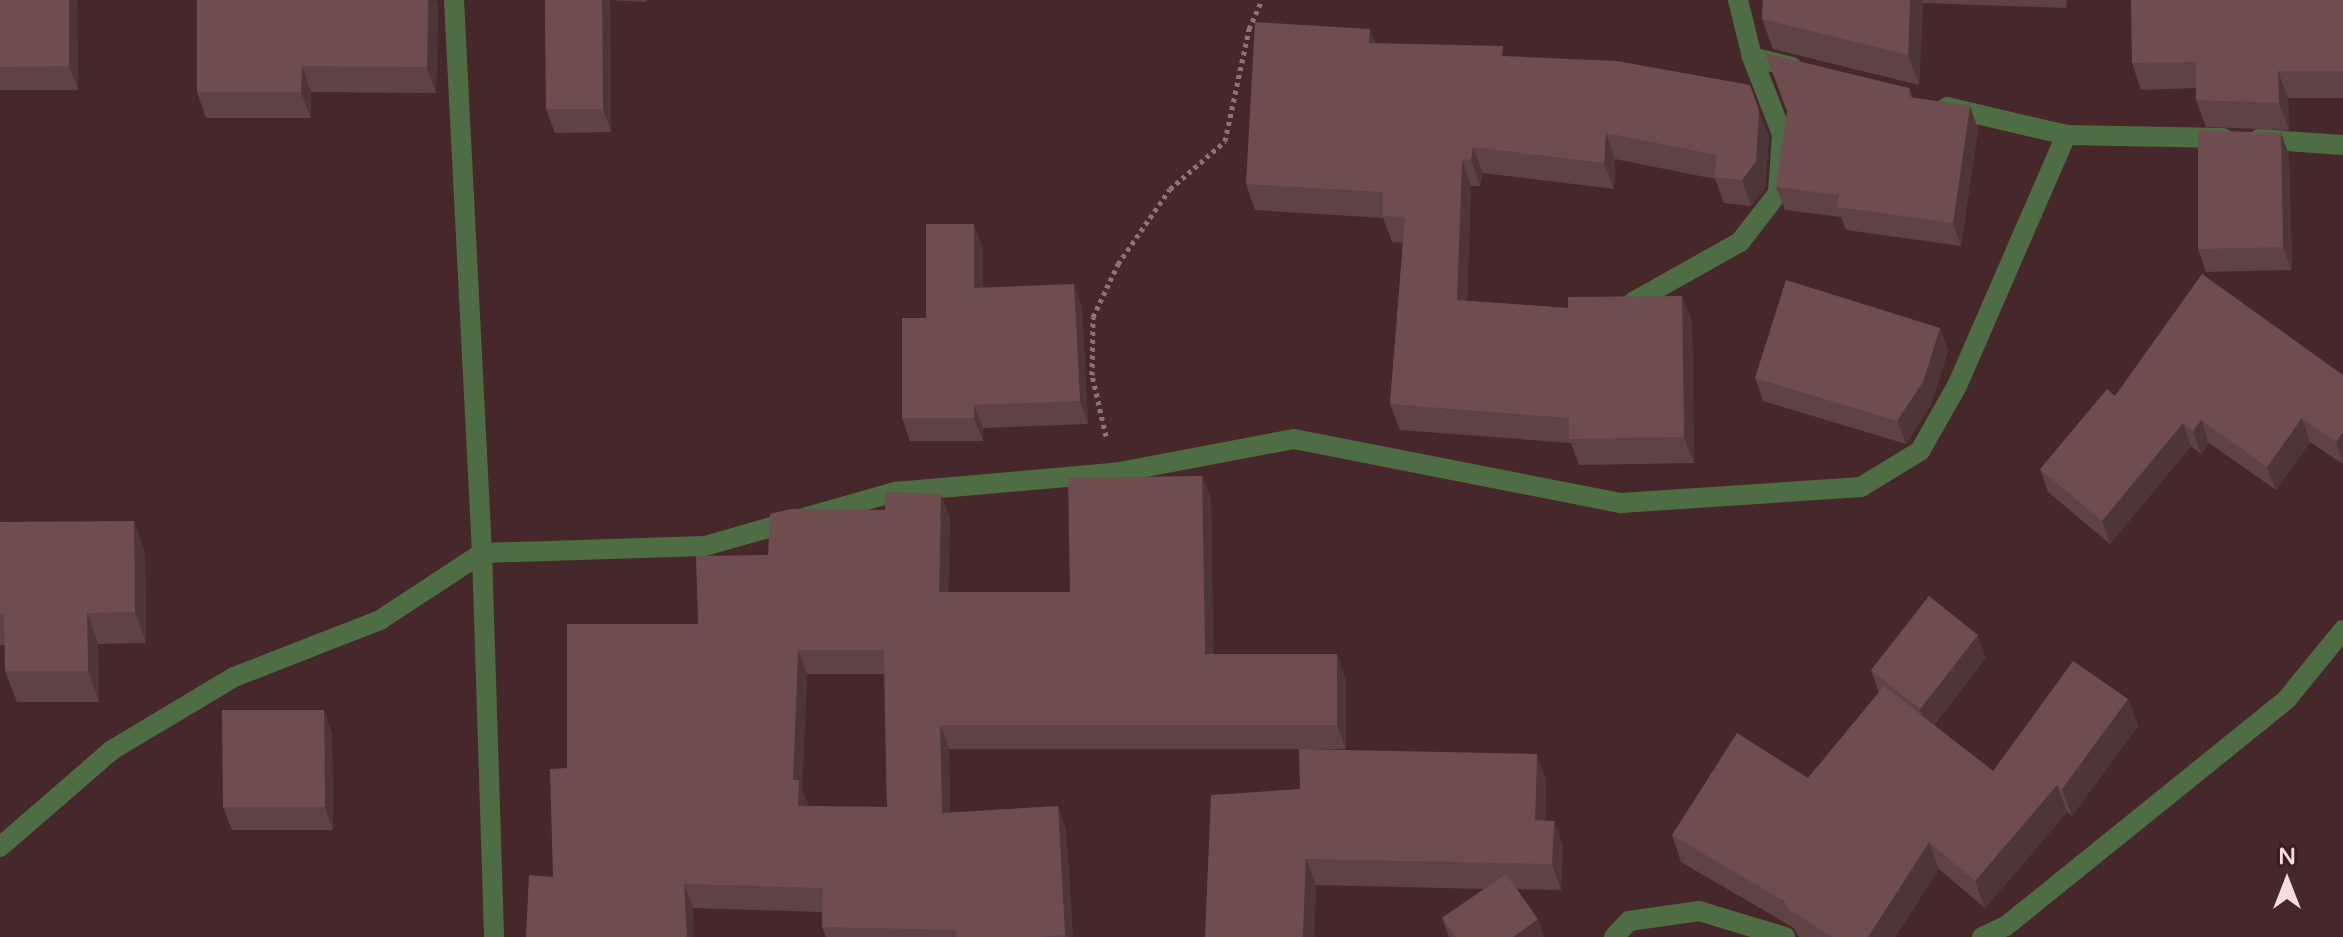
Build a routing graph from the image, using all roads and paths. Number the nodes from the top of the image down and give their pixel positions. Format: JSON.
{"nodes":[{"id":1,"x":454,"y":0,"type":"edge"},
{"id":2,"x":1262,"y":0,"type":"edge"},
{"id":3,"x":1738,"y":0,"type":"edge"},
{"id":4,"x":1752,"y":57,"type":"junction"},
{"id":5,"x":1811,"y":73,"type":"edge"},
{"id":6,"x":1930,"y":103,"type":"edge"},
{"id":7,"x":2066,"y":135,"type":"junction"},
{"id":8,"x":2343,"y":145,"type":"edge"},
{"id":9,"x":1633,"y":302,"type":"edge"},
{"id":10,"x":1114,"y":473,"type":"junction"},
{"id":11,"x":482,"y":553,"type":"junction"},
{"id":12,"x":2343,"y":630,"type":"edge"},
{"id":13,"x":0,"y":847,"type":"edge"},
{"id":14,"x":494,"y":937,"type":"edge"},
{"id":15,"x":1614,"y":937,"type":"edge"},
{"id":16,"x":1785,"y":937,"type":"edge"},
{"id":17,"x":1982,"y":937,"type":"edge"}],
"edges":[{"from":1,"to":11,"type":"street"},
{"from":2,"to":10,"type":"path"},
{"from":3,"to":4,"type":"street"},
{"from":4,"to":5,"type":"street"},
{"from":4,"to":9,"type":"street"},
{"from":6,"to":7,"type":"street"},
{"from":7,"to":8,"type":"street"},
{"from":7,"to":10,"type":"street"},
{"from":10,"to":11,"type":"street"},
{"from":11,"to":13,"type":"street"},
{"from":11,"to":14,"type":"street"},
{"from":12,"to":17,"type":"street"},
{"from":15,"to":16,"type":"street"}]}
